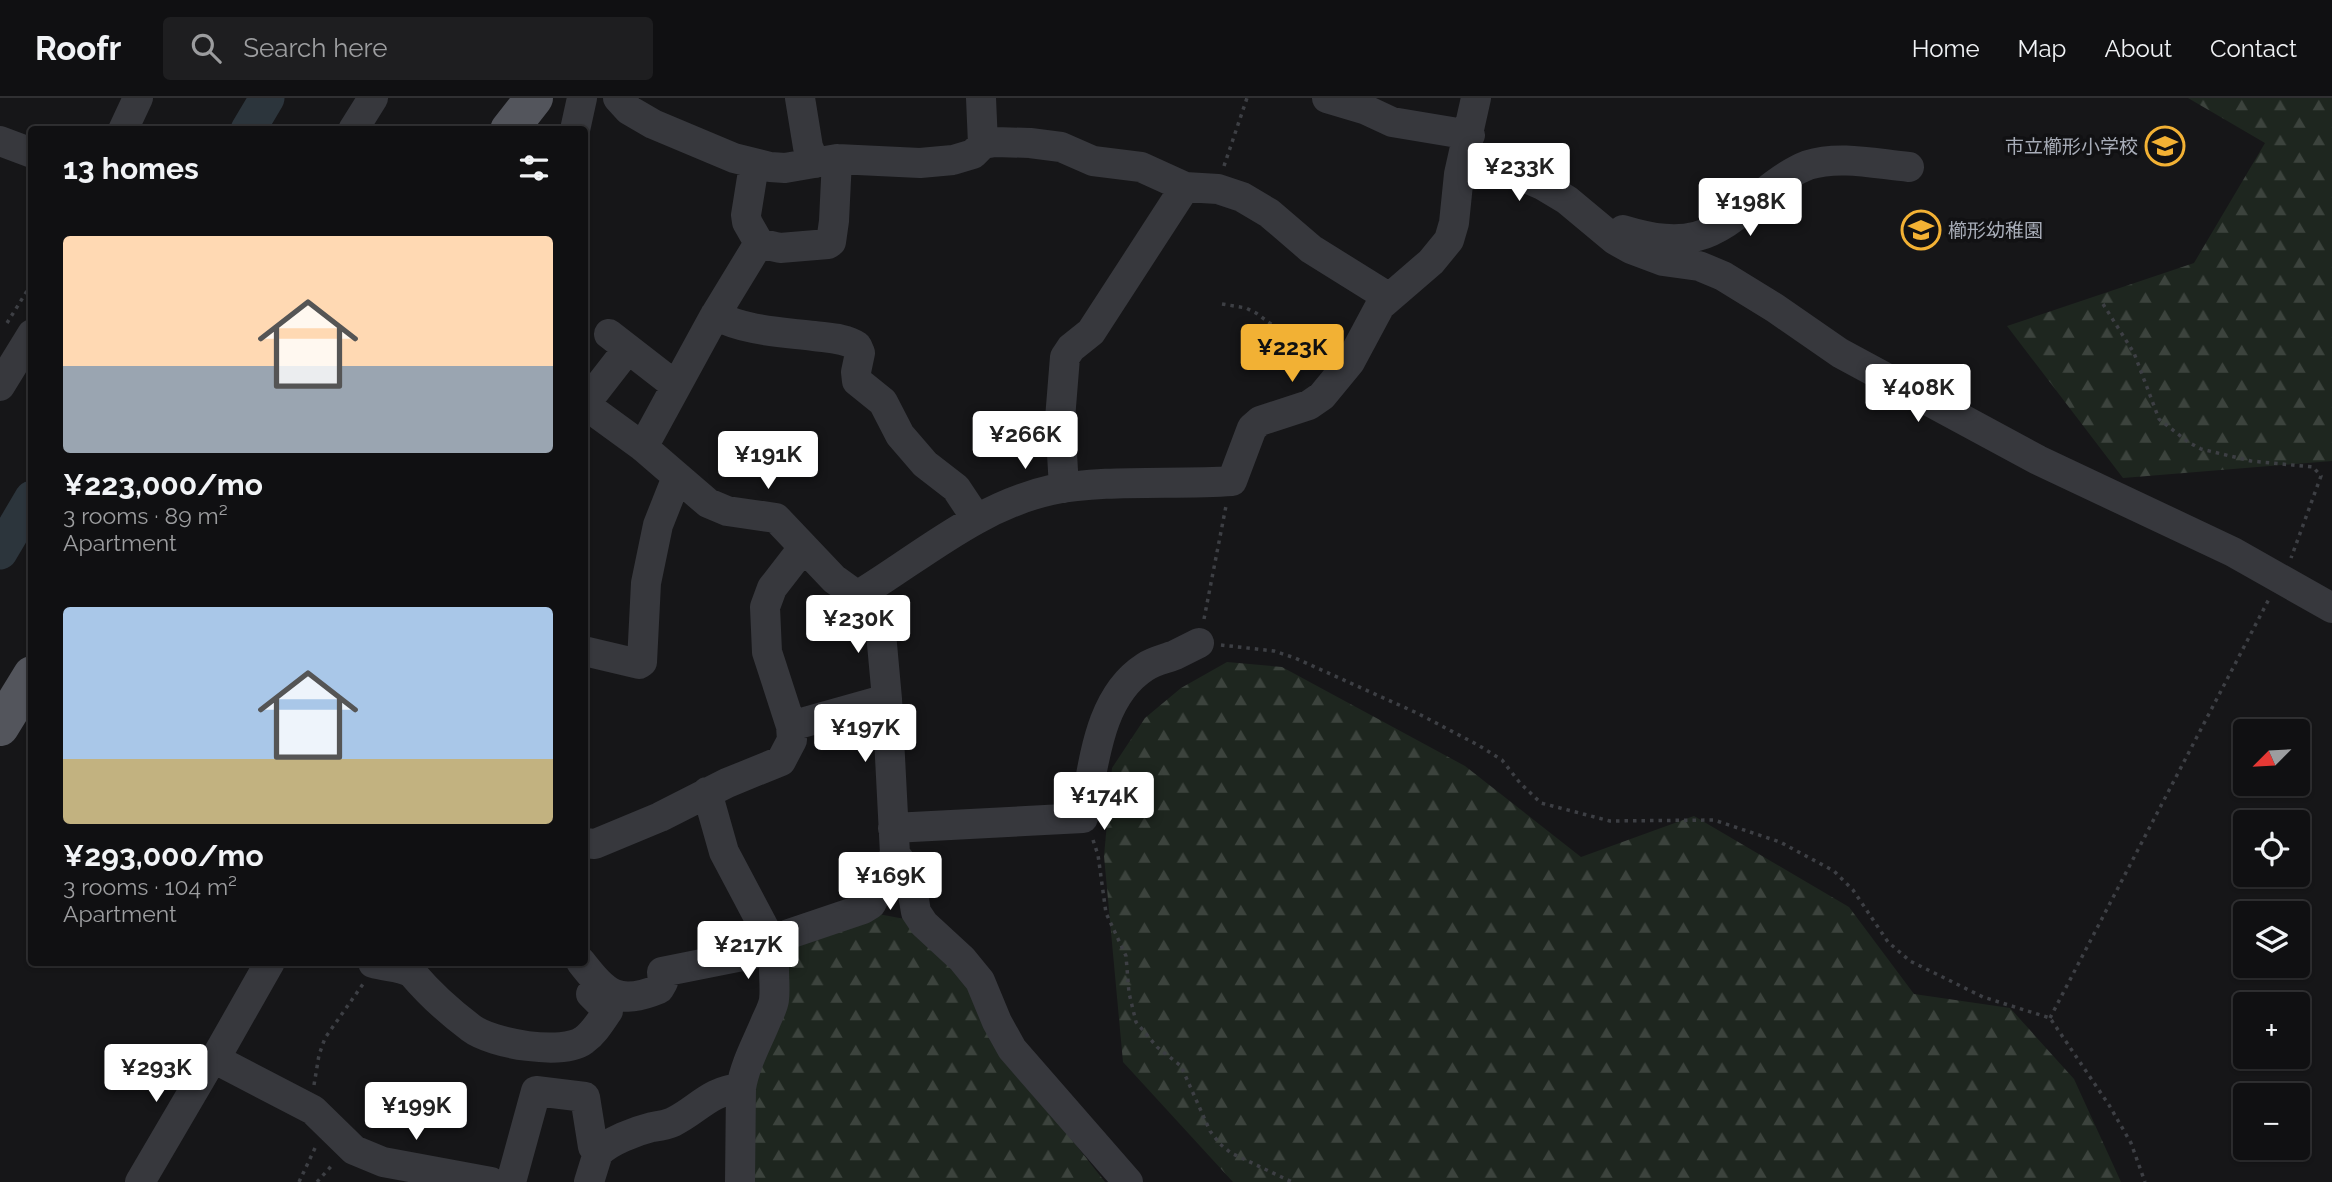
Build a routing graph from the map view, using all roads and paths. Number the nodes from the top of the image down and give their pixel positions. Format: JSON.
{"nodes":[{"id":1,"x":138,"y":98,"type":"edge"},
{"id":2,"x":373,"y":98,"type":"edge"},
{"id":3,"x":534,"y":98,"type":"edge"},
{"id":4,"x":582,"y":98,"type":"edge"},
{"id":5,"x":618,"y":98,"type":"edge"},
{"id":6,"x":800,"y":98,"type":"edge"},
{"id":7,"x":981,"y":98,"type":"edge"},
{"id":8,"x":1247,"y":98,"type":"edge"},
{"id":9,"x":1328,"y":98,"type":"edge"},
{"id":10,"x":1476,"y":98,"type":"edge"},
{"id":11,"x":125,"y":126,"type":"edge"},
{"id":12,"x":356,"y":126,"type":"edge"},
{"id":13,"x":512,"y":126,"type":"edge"},
{"id":14,"x":576,"y":126,"type":"edge"},
{"id":15,"x":0,"y":141,"type":"edge"},
{"id":16,"x":1467,"y":143,"type":"junction"},
{"id":17,"x":983,"y":144,"type":"junction"},
{"id":18,"x":28,"y":152,"type":"edge"},
{"id":19,"x":826,"y":161,"type":"junction"},
{"id":20,"x":754,"y":165,"type":"junction"},
{"id":21,"x":1909,"y":167,"type":"dead end"},
{"id":22,"x":1185,"y":187,"type":"junction"},
{"id":23,"x":1218,"y":188,"type":"junction"},
{"id":24,"x":1593,"y":220,"type":"junction"},
{"id":25,"x":759,"y":243,"type":"junction"},
{"id":26,"x":28,"y":297,"type":"edge"},
{"id":27,"x":1388,"y":297,"type":"junction"},
{"id":28,"x":1222,"y":304,"type":"dead end"},
{"id":29,"x":2103,"y":304,"type":"dead end"},
{"id":30,"x":715,"y":315,"type":"junction"},
{"id":31,"x":19,"y":329,"type":"edge"},
{"id":32,"x":1341,"y":376,"type":"junction"},
{"id":33,"x":0,"y":386,"type":"edge"},
{"id":34,"x":676,"y":386,"type":"junction"},
{"id":35,"x":588,"y":407,"type":"edge"},
{"id":36,"x":588,"y":410,"type":"edge"},
{"id":37,"x":643,"y":447,"type":"junction"},
{"id":38,"x":677,"y":477,"type":"junction"},
{"id":39,"x":1232,"y":481,"type":"junction"},
{"id":40,"x":1064,"y":488,"type":"junction"},
{"id":41,"x":976,"y":518,"type":"junction"},
{"id":42,"x":803,"y":548,"type":"junction"},
{"id":43,"x":2280,"y":579,"type":"junction"},
{"id":44,"x":860,"y":594,"type":"junction"},
{"id":45,"x":2332,"y":608,"type":"edge"},
{"id":46,"x":1199,"y":643,"type":"junction"},
{"id":47,"x":588,"y":652,"type":"edge"},
{"id":48,"x":28,"y":682,"type":"edge"},
{"id":49,"x":887,"y":699,"type":"junction"},
{"id":50,"x":791,"y":726,"type":"junction"},
{"id":51,"x":0,"y":727,"type":"edge"},
{"id":52,"x":707,"y":792,"type":"junction"},
{"id":53,"x":1083,"y":818,"type":"junction"},
{"id":54,"x":894,"y":841,"type":"junction"},
{"id":55,"x":588,"y":843,"type":"edge"},
{"id":56,"x":776,"y":949,"type":"junction"},
{"id":57,"x":268,"y":966,"type":"edge"},
{"id":58,"x":372,"y":966,"type":"edge"},
{"id":59,"x":380,"y":966,"type":"edge"},
{"id":60,"x":399,"y":966,"type":"edge"},
{"id":61,"x":406,"y":966,"type":"edge"},
{"id":62,"x":584,"y":966,"type":"edge"},
{"id":63,"x":591,"y":994,"type":"dead end"},
{"id":64,"x":2050,"y":1018,"type":"junction"},
{"id":65,"x":553,"y":1048,"type":"junction"},
{"id":66,"x":215,"y":1059,"type":"junction"},
{"id":67,"x":741,"y":1088,"type":"junction"},
{"id":68,"x":563,"y":1093,"type":"junction"},
{"id":69,"x":320,"y":1118,"type":"junction"},
{"id":70,"x":598,"y":1153,"type":"junction"},
{"id":71,"x":140,"y":1182,"type":"edge"},
{"id":72,"x":299,"y":1182,"type":"edge"},
{"id":73,"x":491,"y":1182,"type":"edge"},
{"id":74,"x":511,"y":1182,"type":"edge"},
{"id":75,"x":589,"y":1182,"type":"edge"},
{"id":76,"x":740,"y":1182,"type":"edge"},
{"id":77,"x":1128,"y":1182,"type":"edge"},
{"id":78,"x":1292,"y":1182,"type":"edge"},
{"id":79,"x":2145,"y":1182,"type":"edge"}],
"edges":[{"from":1,"to":11,"type":"street"},
{"from":2,"to":12,"type":"street"},
{"from":3,"to":13,"type":"main road"},
{"from":4,"to":14,"type":"street"},
{"from":5,"to":20,"type":"street"},
{"from":6,"to":19,"type":"street"},
{"from":7,"to":17,"type":"street"},
{"from":8,"to":23,"type":"path"},
{"from":9,"to":16,"type":"street"},
{"from":10,"to":16,"type":"street"},
{"from":15,"to":18,"type":"street"},
{"from":16,"to":24,"type":"street"},
{"from":16,"to":27,"type":"street"},
{"from":17,"to":19,"type":"street"},
{"from":17,"to":22,"type":"street"},
{"from":19,"to":20,"type":"street"},
{"from":19,"to":25,"type":"street"},
{"from":20,"to":25,"type":"street"},
{"from":21,"to":24,"type":"street"},
{"from":22,"to":23,"type":"street"},
{"from":22,"to":40,"type":"street"},
{"from":23,"to":27,"type":"street"},
{"from":24,"to":43,"type":"street"},
{"from":25,"to":30,"type":"street"},
{"from":26,"to":31,"type":"path"},
{"from":27,"to":32,"type":"street"},
{"from":28,"to":32,"type":"path"},
{"from":29,"to":43,"type":"path"},
{"from":30,"to":34,"type":"street"},
{"from":30,"to":41,"type":"street"},
{"from":31,"to":33,"type":"street"},
{"from":32,"to":39,"type":"street"},
{"from":34,"to":35,"type":"street"},
{"from":34,"to":37,"type":"street"},
{"from":36,"to":37,"type":"street"},
{"from":37,"to":38,"type":"street"},
{"from":38,"to":42,"type":"street"},
{"from":38,"to":47,"type":"street"},
{"from":39,"to":40,"type":"street"},
{"from":39,"to":46,"type":"path"},
{"from":40,"to":41,"type":"street"},
{"from":41,"to":44,"type":"street"},
{"from":42,"to":44,"type":"street"},
{"from":42,"to":50,"type":"street"},
{"from":43,"to":45,"type":"street"},
{"from":43,"to":64,"type":"path"},
{"from":44,"to":49,"type":"street"},
{"from":46,"to":53,"type":"street"},
{"from":46,"to":64,"type":"path"},
{"from":48,"to":51,"type":"main road"},
{"from":49,"to":50,"type":"street"},
{"from":49,"to":54,"type":"street"},
{"from":50,"to":52,"type":"street"},
{"from":52,"to":55,"type":"street"},
{"from":52,"to":56,"type":"street"},
{"from":53,"to":54,"type":"street"},
{"from":53,"to":78,"type":"path"},
{"from":54,"to":56,"type":"street"},
{"from":54,"to":77,"type":"street"},
{"from":56,"to":62,"type":"street"},
{"from":56,"to":67,"type":"street"},
{"from":57,"to":66,"type":"street"},
{"from":58,"to":69,"type":"path"},
{"from":59,"to":60,"type":"street"},
{"from":61,"to":65,"type":"street"},
{"from":63,"to":65,"type":"street"},
{"from":64,"to":79,"type":"path"},
{"from":65,"to":68,"type":"street"},
{"from":66,"to":69,"type":"street"},
{"from":66,"to":71,"type":"street"},
{"from":67,"to":70,"type":"street"},
{"from":67,"to":76,"type":"street"},
{"from":68,"to":70,"type":"street"},
{"from":68,"to":74,"type":"street"},
{"from":69,"to":72,"type":"path"},
{"from":69,"to":73,"type":"street"},
{"from":70,"to":75,"type":"street"}]}
